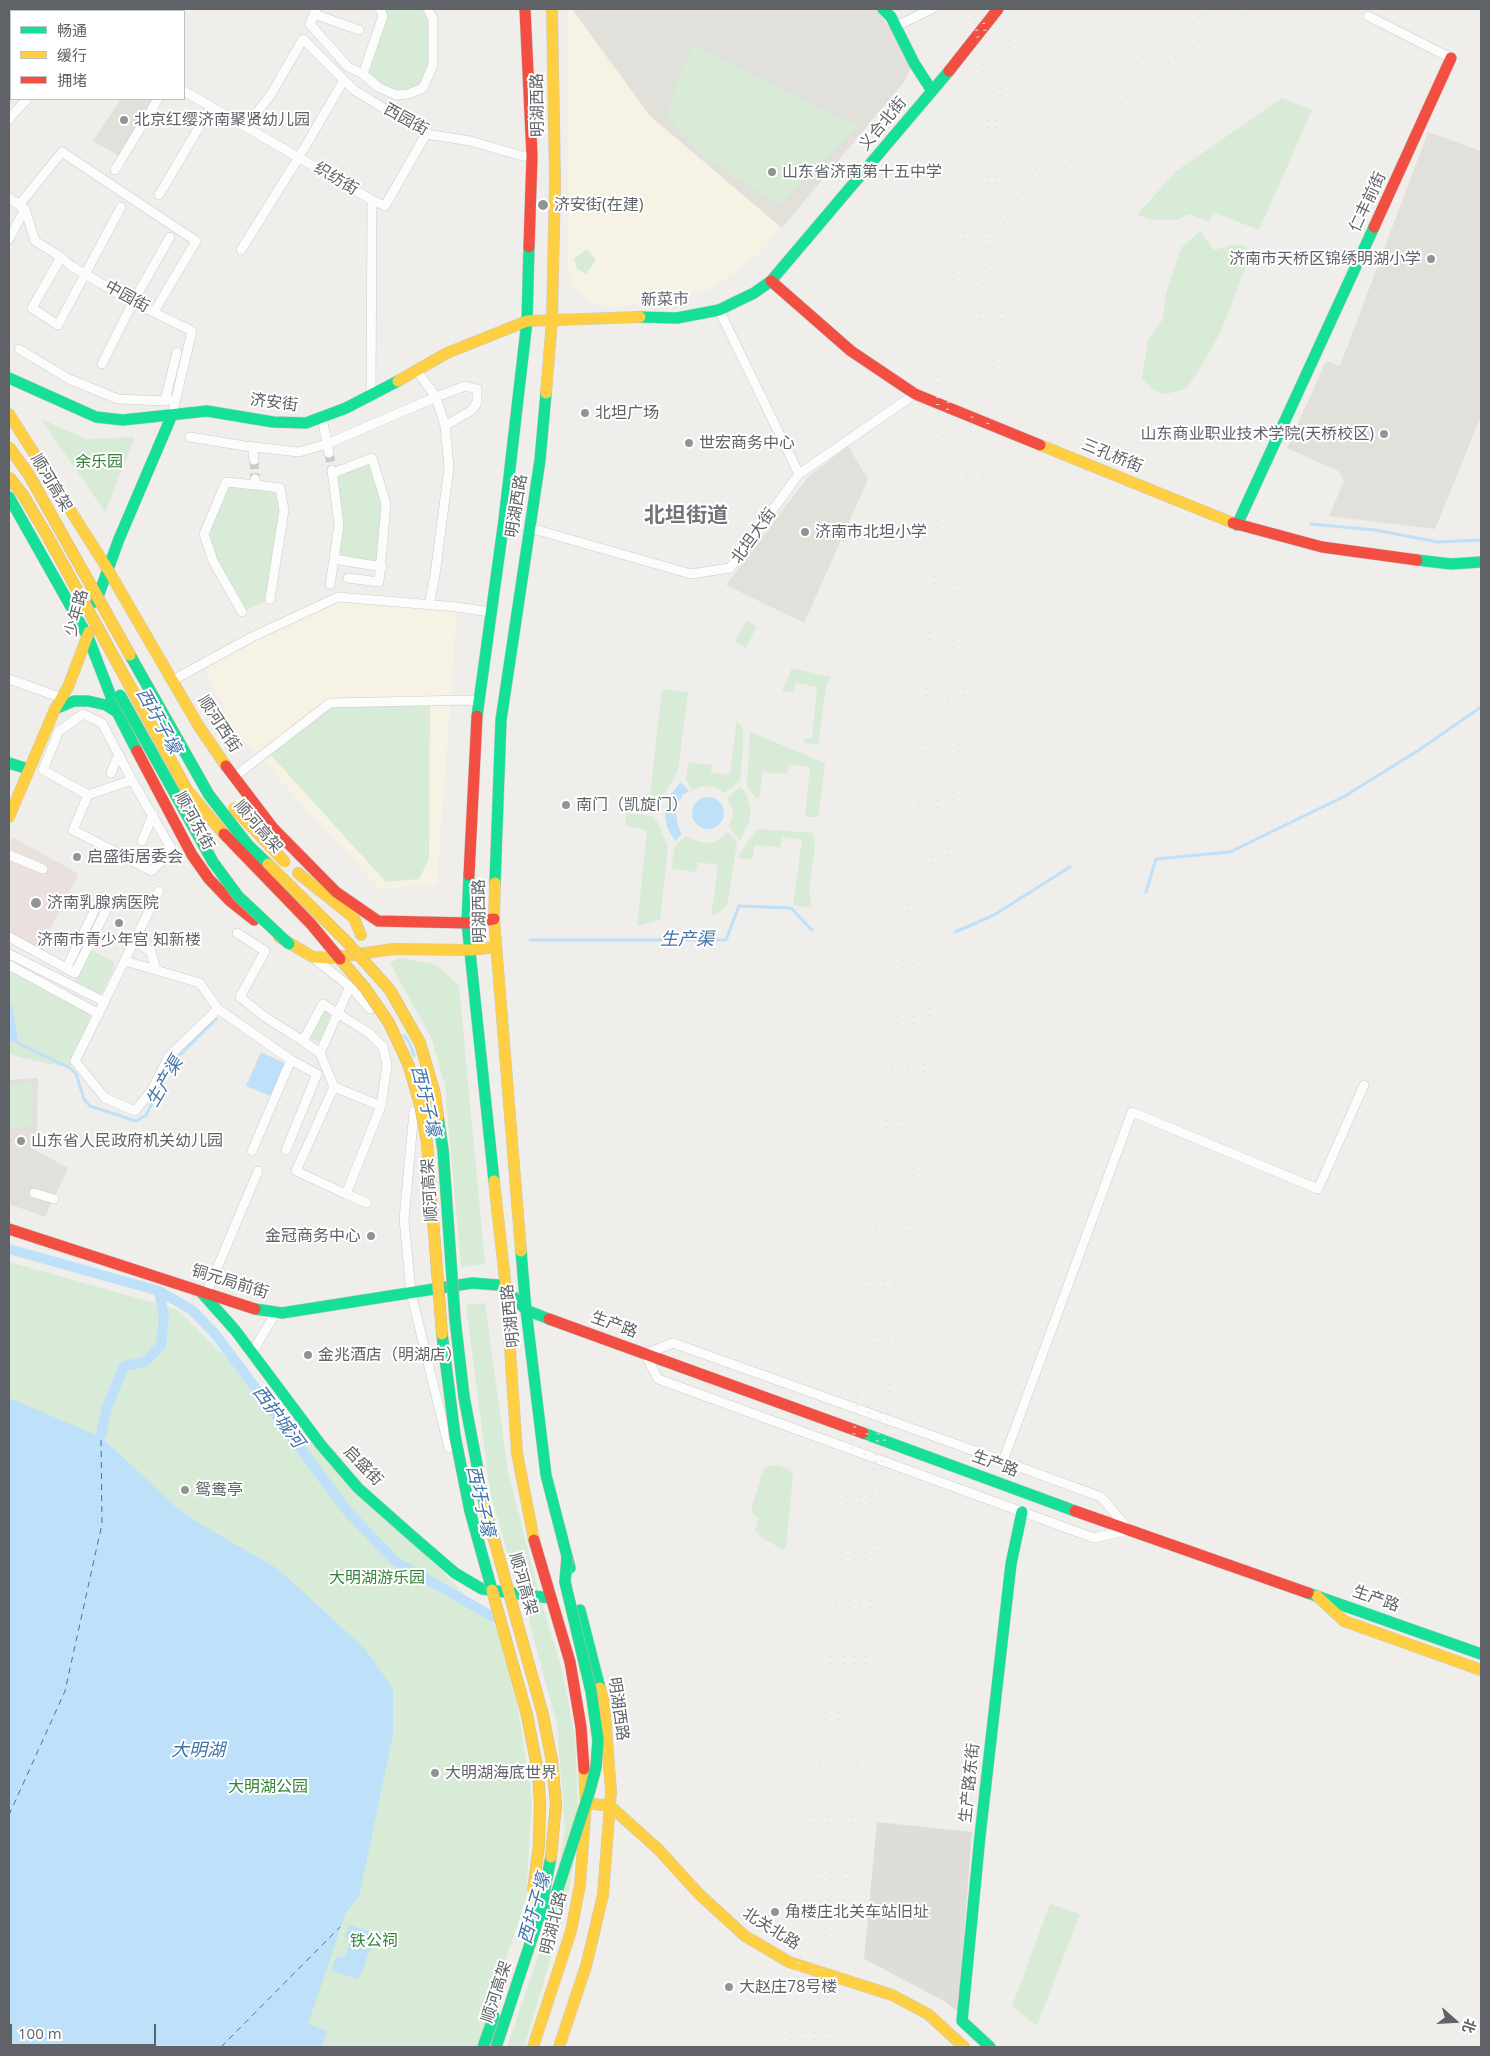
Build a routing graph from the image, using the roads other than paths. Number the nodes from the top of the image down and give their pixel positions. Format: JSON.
{"nodes":[{"id":1,"x":380,"y":9,"type":"edge"},
{"id":2,"x":428,"y":9,"type":"edge"},
{"id":3,"x":525,"y":9,"type":"edge"},
{"id":4,"x":552,"y":9,"type":"edge"},
{"id":5,"x":884,"y":9,"type":"edge"},
{"id":6,"x":932,"y":9,"type":"edge"},
{"id":7,"x":998,"y":9,"type":"edge"},
{"id":8,"x":315,"y":11,"type":"edge"},
{"id":9,"x":1368,"y":16,"type":"dead end"},
{"id":10,"x":896,"y":26,"type":"junction"},
{"id":11,"x":359,"y":30,"type":"dead end"},
{"id":12,"x":1451,"y":58,"type":"joint"},
{"id":13,"x":363,"y":74,"type":"junction"},
{"id":14,"x":344,"y":80,"type":"junction"},
{"id":15,"x":932,"y":91,"type":"junction"},
{"id":16,"x":185,"y":92,"type":"edge"},
{"id":17,"x":26,"y":100,"type":"edge"},
{"id":18,"x":157,"y":100,"type":"edge"},
{"id":19,"x":211,"y":107,"type":"junction"},
{"id":20,"x":9,"y":119,"type":"edge"},
{"id":21,"x":246,"y":126,"type":"junction"},
{"id":22,"x":426,"y":134,"type":"junction"},
{"id":23,"x":532,"y":156,"type":"junction"},
{"id":24,"x":299,"y":157,"type":"junction"},
{"id":25,"x":115,"y":170,"type":"dead end"},
{"id":26,"x":159,"y":195,"type":"dead end"},
{"id":27,"x":372,"y":200,"type":"junction"},
{"id":28,"x":15,"y":204,"type":"edge"},
{"id":29,"x":121,"y":207,"type":"dead end"},
{"id":30,"x":170,"y":237,"type":"dead end"},
{"id":31,"x":9,"y":239,"type":"edge"},
{"id":32,"x":241,"y":250,"type":"dead end"},
{"id":33,"x":61,"y":257,"type":"junction"},
{"id":34,"x":86,"y":274,"type":"junction"},
{"id":35,"x":771,"y":281,"type":"junction"},
{"id":36,"x":134,"y":302,"type":"junction"},
{"id":37,"x":719,"y":310,"type":"junction"},
{"id":38,"x":154,"y":312,"type":"junction"},
{"id":39,"x":552,"y":320,"type":"junction"},
{"id":40,"x":527,"y":321,"type":"junction"},
{"id":41,"x":19,"y":349,"type":"dead end"},
{"id":42,"x":177,"y":352,"type":"dead end"},
{"id":43,"x":102,"y":364,"type":"dead end"},
{"id":44,"x":417,"y":371,"type":"junction"},
{"id":45,"x":9,"y":378,"type":"edge"},
{"id":46,"x":915,"y":394,"type":"junction"},
{"id":47,"x":370,"y":395,"type":"junction"},
{"id":48,"x":436,"y":397,"type":"junction"},
{"id":49,"x":177,"y":399,"type":"junction"},
{"id":50,"x":166,"y":401,"type":"junction"},
{"id":51,"x":9,"y":414,"type":"edge"},
{"id":52,"x":172,"y":415,"type":"junction"},
{"id":53,"x":322,"y":418,"type":"junction"},
{"id":54,"x":445,"y":426,"type":"junction"},
{"id":55,"x":190,"y":436,"type":"dead end"},
{"id":56,"x":9,"y":447,"type":"edge"},
{"id":57,"x":253,"y":447,"type":"junction"},
{"id":58,"x":328,"y":449,"type":"junction"},
{"id":59,"x":254,"y":460,"type":"tunnel mouth"},
{"id":60,"x":799,"y":474,"type":"junction"},
{"id":61,"x":9,"y":476,"type":"edge"},
{"id":62,"x":9,"y":498,"type":"edge"},
{"id":63,"x":1238,"y":525,"type":"junction"},
{"id":64,"x":530,"y":528,"type":"junction"},
{"id":65,"x":334,"y":559,"type":"junction"},
{"id":66,"x":1481,"y":562,"type":"edge"},
{"id":67,"x":382,"y":567,"type":"junction"},
{"id":68,"x":108,"y":568,"type":"junction"},
{"id":69,"x":348,"y":578,"type":"dead end"},
{"id":70,"x":330,"y":584,"type":"dead end"},
{"id":71,"x":95,"y":591,"type":"junction"},
{"id":72,"x":79,"y":596,"type":"junction"},
{"id":73,"x":270,"y":599,"type":"dead end"},
{"id":74,"x":429,"y":605,"type":"junction"},
{"id":75,"x":242,"y":612,"type":"dead end"},
{"id":76,"x":490,"y":612,"type":"junction"},
{"id":77,"x":88,"y":637,"type":"junction"},
{"id":78,"x":9,"y":679,"type":"edge"},
{"id":79,"x":173,"y":680,"type":"junction"},
{"id":80,"x":62,"y":698,"type":"junction"},
{"id":81,"x":478,"y":701,"type":"junction"},
{"id":82,"x":54,"y":709,"type":"junction"},
{"id":83,"x":117,"y":712,"type":"junction"},
{"id":84,"x":119,"y":754,"type":"junction"},
{"id":85,"x":9,"y":763,"type":"edge"},
{"id":86,"x":28,"y":769,"type":"junction"},
{"id":87,"x":43,"y":770,"type":"junction"},
{"id":88,"x":111,"y":773,"type":"dead end"},
{"id":89,"x":234,"y":777,"type":"junction"},
{"id":90,"x":132,"y":780,"type":"junction"},
{"id":91,"x":88,"y":795,"type":"junction"},
{"id":92,"x":153,"y":815,"type":"junction"},
{"id":93,"x":9,"y":817,"type":"edge"},
{"id":94,"x":142,"y":840,"type":"dead end"},
{"id":95,"x":185,"y":841,"type":"junction"},
{"id":96,"x":172,"y":850,"type":"junction"},
{"id":97,"x":9,"y":855,"type":"edge"},
{"id":98,"x":43,"y":869,"type":"dead end"},
{"id":99,"x":298,"y":873,"type":"junction"},
{"id":100,"x":159,"y":890,"type":"dead end"},
{"id":101,"x":336,"y":892,"type":"junction"},
{"id":102,"x":101,"y":897,"type":"dead end"},
{"id":103,"x":111,"y":900,"type":"dead end"},
{"id":104,"x":356,"y":906,"type":"junction"},
{"id":105,"x":494,"y":919,"type":"junction"},
{"id":106,"x":467,"y":923,"type":"junction"},
{"id":107,"x":237,"y":933,"type":"dead end"},
{"id":108,"x":361,"y":935,"type":"junction"},
{"id":109,"x":9,"y":937,"type":"edge"},
{"id":110,"x":134,"y":940,"type":"junction"},
{"id":111,"x":290,"y":944,"type":"junction"},
{"id":112,"x":496,"y":947,"type":"junction"},
{"id":113,"x":471,"y":950,"type":"junction"},
{"id":114,"x":9,"y":954,"type":"edge"},
{"id":115,"x":313,"y":957,"type":"junction"},
{"id":116,"x":331,"y":958,"type":"junction"},
{"id":117,"x":125,"y":961,"type":"junction"},
{"id":118,"x":9,"y":965,"type":"edge"},
{"id":119,"x":66,"y":969,"type":"junction"},
{"id":120,"x":156,"y":970,"type":"junction"},
{"id":121,"x":350,"y":986,"type":"junction"},
{"id":122,"x":105,"y":1002,"type":"junction"},
{"id":123,"x":218,"y":1009,"type":"junction"},
{"id":124,"x":99,"y":1014,"type":"junction"},
{"id":125,"x":338,"y":1014,"type":"junction"},
{"id":126,"x":304,"y":1041,"type":"junction"},
{"id":127,"x":320,"y":1053,"type":"junction"},
{"id":128,"x":292,"y":1060,"type":"junction"},
{"id":129,"x":1364,"y":1085,"type":"dead end"},
{"id":130,"x":334,"y":1087,"type":"junction"},
{"id":131,"x":381,"y":1106,"type":"junction"},
{"id":132,"x":286,"y":1150,"type":"dead end"},
{"id":133,"x":252,"y":1151,"type":"dead end"},
{"id":134,"x":258,"y":1171,"type":"dead end"},
{"id":135,"x":34,"y":1193,"type":"dead end"},
{"id":136,"x":346,"y":1194,"type":"junction"},
{"id":137,"x":54,"y":1199,"type":"dead end"},
{"id":138,"x":367,"y":1204,"type":"dead end"},
{"id":139,"x":9,"y":1229,"type":"edge"},
{"id":140,"x":506,"y":1289,"type":"junction"},
{"id":141,"x":203,"y":1291,"type":"junction"},
{"id":142,"x":411,"y":1293,"type":"junction"},
{"id":143,"x":526,"y":1310,"type":"junction"},
{"id":144,"x":276,"y":1312,"type":"junction"},
{"id":145,"x":252,"y":1353,"type":"junction"},
{"id":146,"x":645,"y":1354,"type":"junction"},
{"id":147,"x":1003,"y":1461,"type":"junction"},
{"id":148,"x":1022,"y":1512,"type":"junction"},
{"id":149,"x":1129,"y":1530,"type":"junction"},
{"id":150,"x":567,"y":1558,"type":"junction"},
{"id":151,"x":482,"y":1589,"type":"junction"},
{"id":152,"x":1317,"y":1596,"type":"junction"},
{"id":153,"x":550,"y":1598,"type":"junction"},
{"id":154,"x":1481,"y":1654,"type":"edge"},
{"id":155,"x":1481,"y":1670,"type":"edge"},
{"id":156,"x":586,"y":1803,"type":"junction"},
{"id":157,"x":610,"y":1806,"type":"junction"},
{"id":158,"x":530,"y":1904,"type":"dead end"},
{"id":159,"x":525,"y":1922,"type":"dead end"},
{"id":160,"x":483,"y":2047,"type":"edge"},
{"id":161,"x":496,"y":2047,"type":"edge"},
{"id":162,"x":505,"y":2047,"type":"edge"},
{"id":163,"x":533,"y":2047,"type":"edge"},
{"id":164,"x":559,"y":2047,"type":"edge"},
{"id":165,"x":964,"y":2047,"type":"edge"},
{"id":166,"x":990,"y":2047,"type":"edge"}],
"edges":[{"from":1,"to":13,"type":"street"},
{"from":2,"to":13,"type":"street"},
{"from":3,"to":23,"type":"main road","name":"明湖西路"},
{"from":4,"to":39,"type":"main road","name":"明湖西路"},
{"from":5,"to":10,"type":"main road"},
{"from":6,"to":10,"type":"street"},
{"from":7,"to":15,"type":"main road","name":"义合北街"},
{"from":8,"to":11,"type":"street"},
{"from":8,"to":13,"type":"street"},
{"from":9,"to":12,"type":"street","name":"仁丰前街"},
{"from":10,"to":15,"type":"main road"},
{"from":12,"to":63,"type":"main road","name":"仁丰前街"},
{"from":14,"to":21,"type":"street","name":"西园街"},
{"from":14,"to":22,"type":"street","name":"西园街"},
{"from":14,"to":24,"type":"street"},
{"from":15,"to":35,"type":"main road","name":"义合北街"},
{"from":16,"to":19,"type":"street","name":"织纺街"},
{"from":17,"to":20,"type":"street"},
{"from":18,"to":25,"type":"street"},
{"from":19,"to":21,"type":"street","name":"织纺街"},
{"from":19,"to":26,"type":"street"},
{"from":21,"to":24,"type":"street","name":"织纺街"},
{"from":22,"to":23,"type":"street","name":"西园街"},
{"from":22,"to":27,"type":"street"},
{"from":23,"to":40,"type":"main road","name":"明湖西路"},
{"from":24,"to":27,"type":"street","name":"织纺街"},
{"from":24,"to":32,"type":"street"},
{"from":27,"to":47,"type":"street","name":"织纺街"},
{"from":28,"to":31,"type":"street"},
{"from":28,"to":33,"type":"street","name":"中园街"},
{"from":28,"to":38,"type":"street"},
{"from":29,"to":34,"type":"street"},
{"from":30,"to":36,"type":"street"},
{"from":33,"to":34,"type":"street","name":"中园街"},
{"from":33,"to":34,"type":"street"},
{"from":34,"to":36,"type":"street","name":"中园街"},
{"from":35,"to":37,"type":"main road","name":"新菜市"},
{"from":35,"to":46,"type":"main road","name":"三孔桥街"},
{"from":36,"to":38,"type":"street","name":"中园街"},
{"from":36,"to":43,"type":"street"},
{"from":37,"to":39,"type":"main road","name":"新菜市"},
{"from":37,"to":60,"type":"street"},
{"from":38,"to":49,"type":"street","name":"中园街"},
{"from":39,"to":40,"type":"main road","name":"济安街"},
{"from":39,"to":64,"type":"main road","name":"明湖西路"},
{"from":40,"to":44,"type":"main road","name":"济安街"},
{"from":40,"to":76,"type":"main road","name":"明湖西路"},
{"from":41,"to":50,"type":"street"},
{"from":42,"to":50,"type":"street"},
{"from":44,"to":47,"type":"main road","name":"济安街"},
{"from":44,"to":48,"type":"street"},
{"from":45,"to":52,"type":"main road","name":"济安街"},
{"from":46,"to":60,"type":"street","name":"北坦大街"},
{"from":46,"to":63,"type":"main road","name":"三孔桥街"},
{"from":47,"to":53,"type":"main road","name":"济安街"},
{"from":48,"to":54,"type":"street"},
{"from":48,"to":54,"type":"street"},
{"from":48,"to":58,"type":"street"},
{"from":49,"to":50,"type":"street"},
{"from":49,"to":52,"type":"street","name":"中园街"},
{"from":51,"to":68,"type":"main road","name":"顺河西街"},
{"from":52,"to":53,"type":"main road","name":"济安街"},
{"from":52,"to":68,"type":"main road","name":"少年路"},
{"from":53,"to":58,"type":"street"},
{"from":54,"to":74,"type":"street"},
{"from":55,"to":57,"type":"street"},
{"from":56,"to":71,"type":"main road","name":"顺河高架","bridge":true},
{"from":57,"to":58,"type":"street"},
{"from":57,"to":59,"type":"street"},
{"from":60,"to":64,"type":"street","name":"北坦大街"},
{"from":61,"to":72,"type":"main road","name":"顺河高架","bridge":true},
{"from":62,"to":77,"type":"main road","name":"顺河东街"},
{"from":63,"to":66,"type":"main road","name":"三孔桥街"},
{"from":64,"to":105,"type":"main road","name":"明湖西路"},
{"from":65,"to":67,"type":"street"},
{"from":65,"to":67,"type":"street"},
{"from":65,"to":70,"type":"street"},
{"from":67,"to":69,"type":"street"},
{"from":68,"to":71,"type":"main road","name":"少年路"},
{"from":68,"to":79,"type":"main road","name":"顺河西街"},
{"from":71,"to":77,"type":"main road","name":"少年路","bridge":true},
{"from":71,"to":99,"type":"main road","bridge":true},
{"from":71,"to":161,"type":"main road","name":"顺河高架","bridge":true},
{"from":72,"to":111,"type":"main road","bridge":true},
{"from":72,"to":158,"type":"main road","name":"顺河高架","bridge":true},
{"from":73,"to":75,"type":"street"},
{"from":74,"to":76,"type":"street"},
{"from":74,"to":79,"type":"street"},
{"from":76,"to":81,"type":"main road","name":"明湖西路"},
{"from":77,"to":80,"type":"main road","name":"少年路"},
{"from":77,"to":83,"type":"main road","name":"顺河东街"},
{"from":78,"to":80,"type":"street"},
{"from":79,"to":89,"type":"main road","name":"顺河西街"},
{"from":80,"to":82,"type":"main road","name":"少年路"},
{"from":81,"to":89,"type":"street"},
{"from":81,"to":106,"type":"main road","name":"明湖西路"},
{"from":82,"to":83,"type":"main road"},
{"from":82,"to":86,"type":"main road","name":"少年路"},
{"from":83,"to":95,"type":"main road","name":"顺河东街"},
{"from":84,"to":87,"type":"street"},
{"from":84,"to":88,"type":"street"},
{"from":84,"to":90,"type":"street"},
{"from":85,"to":86,"type":"main road"},
{"from":86,"to":87,"type":"street"},
{"from":86,"to":93,"type":"main road","name":"少年路"},
{"from":87,"to":91,"type":"street"},
{"from":89,"to":101,"type":"main road","name":"顺河西街"},
{"from":90,"to":91,"type":"street"},
{"from":90,"to":92,"type":"street"},
{"from":91,"to":96,"type":"street"},
{"from":92,"to":94,"type":"street"},
{"from":92,"to":96,"type":"street"},
{"from":95,"to":96,"type":"street"},
{"from":95,"to":111,"type":"main road","name":"顺河东街"},
{"from":97,"to":98,"type":"street"},
{"from":99,"to":101,"type":"main road"},
{"from":99,"to":108,"type":"main road"},
{"from":100,"to":110,"type":"street"},
{"from":101,"to":104,"type":"main road","name":"顺河西街"},
{"from":102,"to":119,"type":"street"},
{"from":103,"to":119,"type":"street"},
{"from":104,"to":106,"type":"main road","name":"顺河西街"},
{"from":104,"to":108,"type":"main road"},
{"from":105,"to":106,"type":"main road","name":"顺河西街"},
{"from":105,"to":112,"type":"main road","name":"明湖西路"},
{"from":106,"to":113,"type":"main road","name":"明湖西路"},
{"from":107,"to":126,"type":"street"},
{"from":108,"to":116,"type":"main road"},
{"from":109,"to":119,"type":"street"},
{"from":110,"to":117,"type":"street"},
{"from":110,"to":120,"type":"street"},
{"from":111,"to":115,"type":"main road","name":"顺河东街"},
{"from":112,"to":113,"type":"main road","name":"顺河东街"},
{"from":112,"to":143,"type":"main road","name":"明湖西路"},
{"from":113,"to":116,"type":"main road","name":"顺河东街"},
{"from":113,"to":140,"type":"main road","name":"明湖西路"},
{"from":114,"to":122,"type":"street"},
{"from":115,"to":116,"type":"main road","name":"顺河东街"},
{"from":115,"to":121,"type":"street"},
{"from":117,"to":120,"type":"street"},
{"from":117,"to":122,"type":"street"},
{"from":118,"to":124,"type":"street"},
{"from":120,"to":123,"type":"street"},
{"from":121,"to":125,"type":"street"},
{"from":121,"to":142,"type":"street"},
{"from":122,"to":124,"type":"street"},
{"from":123,"to":124,"type":"street"},
{"from":123,"to":128,"type":"street"},
{"from":125,"to":126,"type":"street"},
{"from":125,"to":127,"type":"street"},
{"from":125,"to":131,"type":"street"},
{"from":126,"to":127,"type":"street"},
{"from":127,"to":130,"type":"street"},
{"from":128,"to":132,"type":"street"},
{"from":128,"to":133,"type":"street"},
{"from":129,"to":147,"type":"street"},
{"from":130,"to":131,"type":"street"},
{"from":130,"to":136,"type":"street"},
{"from":131,"to":136,"type":"street"},
{"from":134,"to":141,"type":"street"},
{"from":135,"to":137,"type":"street"},
{"from":136,"to":138,"type":"street"},
{"from":139,"to":141,"type":"main road","name":"铜元局前街"},
{"from":140,"to":142,"type":"main road","name":"铜元局前街","bridge":true},
{"from":140,"to":143,"type":"main road","name":"生产路"},
{"from":140,"to":153,"type":"main road","name":"明湖西路"},
{"from":141,"to":144,"type":"main road","name":"铜元局前街"},
{"from":141,"to":145,"type":"main road","name":"启盛街"},
{"from":142,"to":144,"type":"main road","name":"铜元局前街"},
{"from":142,"to":151,"type":"street"},
{"from":143,"to":146,"type":"main road","name":"生产路"},
{"from":143,"to":150,"type":"main road","name":"明湖西路"},
{"from":144,"to":145,"type":"street"},
{"from":145,"to":151,"type":"main road","name":"启盛街"},
{"from":146,"to":147,"type":"street"},
{"from":146,"to":148,"type":"street"},
{"from":146,"to":149,"type":"main road","name":"生产路"},
{"from":147,"to":149,"type":"street"},
{"from":148,"to":149,"type":"street"},
{"from":148,"to":166,"type":"main road","name":"生产路东街"},
{"from":149,"to":152,"type":"main road","name":"生产路"},
{"from":150,"to":157,"type":"main road","name":"明湖西路"},
{"from":150,"to":162,"type":"main road","bridge":true},
{"from":151,"to":153,"type":"main road","name":"启盛街","bridge":true},
{"from":152,"to":154,"type":"main road","name":"生产路"},
{"from":152,"to":155,"type":"main road"},
{"from":153,"to":156,"type":"main road","name":"明湖西路"},
{"from":156,"to":157,"type":"main road"},
{"from":156,"to":163,"type":"main road","name":"明湖北路"},
{"from":157,"to":164,"type":"main road"},
{"from":157,"to":165,"type":"main road","name":"北关北路"},
{"from":159,"to":160,"type":"main road","name":"顺河高架","bridge":true}]}
